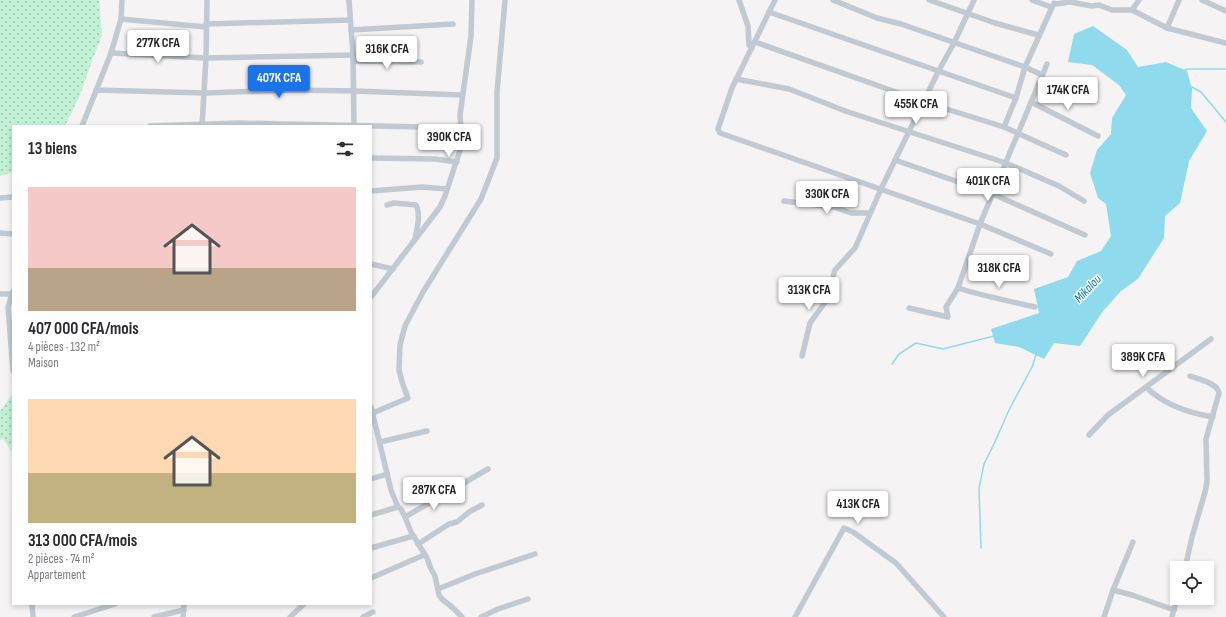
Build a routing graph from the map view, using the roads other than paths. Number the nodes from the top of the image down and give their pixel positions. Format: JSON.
{"nodes":[{"id":1,"x":122,"y":0,"type":"edge"},
{"id":2,"x":207,"y":0,"type":"edge"},
{"id":3,"x":349,"y":0,"type":"edge"},
{"id":4,"x":472,"y":0,"type":"edge"},
{"id":5,"x":505,"y":0,"type":"edge"},
{"id":6,"x":739,"y":0,"type":"edge"},
{"id":7,"x":775,"y":0,"type":"edge"},
{"id":8,"x":833,"y":0,"type":"edge"},
{"id":9,"x":929,"y":0,"type":"edge"},
{"id":10,"x":974,"y":0,"type":"edge"},
{"id":11,"x":1032,"y":0,"type":"edge"},
{"id":12,"x":1138,"y":0,"type":"edge"},
{"id":13,"x":1179,"y":0,"type":"edge"},
{"id":14,"x":1202,"y":0,"type":"edge"},
{"id":15,"x":1079,"y":1,"type":"edge"},
{"id":16,"x":1051,"y":7,"type":"junction"},
{"id":17,"x":1132,"y":10,"type":"junction"},
{"id":18,"x":1226,"y":11,"type":"edge"},
{"id":19,"x":769,"y":12,"type":"junction"},
{"id":20,"x":968,"y":14,"type":"junction"},
{"id":21,"x":121,"y":19,"type":"junction"},
{"id":22,"x":350,"y":20,"type":"junction"},
{"id":23,"x":453,"y":24,"type":"dead end"},
{"id":24,"x":206,"y":25,"type":"junction"},
{"id":25,"x":1167,"y":28,"type":"junction"},
{"id":26,"x":351,"y":30,"type":"junction"},
{"id":27,"x":1038,"y":35,"type":"junction"},
{"id":28,"x":755,"y":42,"type":"junction"},
{"id":29,"x":954,"y":43,"type":"junction"},
{"id":30,"x":1226,"y":43,"type":"edge"},
{"id":31,"x":752,"y":48,"type":"junction"},
{"id":32,"x":112,"y":53,"type":"junction"},
{"id":33,"x":206,"y":58,"type":"junction"},
{"id":34,"x":353,"y":58,"type":"junction"},
{"id":35,"x":421,"y":62,"type":"dead end"},
{"id":36,"x":1047,"y":64,"type":"dead end"},
{"id":37,"x":1025,"y":67,"type":"junction"},
{"id":38,"x":938,"y":72,"type":"junction"},
{"id":39,"x":1042,"y":75,"type":"junction"},
{"id":40,"x":736,"y":79,"type":"junction"},
{"id":41,"x":96,"y":90,"type":"junction"},
{"id":42,"x":354,"y":91,"type":"junction"},
{"id":43,"x":205,"y":93,"type":"junction"},
{"id":44,"x":462,"y":95,"type":"junction"},
{"id":45,"x":1016,"y":98,"type":"junction"},
{"id":46,"x":924,"y":102,"type":"junction"},
{"id":47,"x":1031,"y":102,"type":"junction"},
{"id":48,"x":82,"y":125,"type":"edge"},
{"id":49,"x":202,"y":125,"type":"edge"},
{"id":50,"x":315,"y":125,"type":"edge"},
{"id":51,"x":354,"y":125,"type":"edge"},
{"id":52,"x":372,"y":126,"type":"edge"},
{"id":53,"x":1004,"y":127,"type":"junction"},
{"id":54,"x":462,"y":130,"type":"junction"},
{"id":55,"x":909,"y":132,"type":"junction"},
{"id":56,"x":1018,"y":132,"type":"junction"},
{"id":57,"x":1098,"y":136,"type":"dead end"},
{"id":58,"x":1066,"y":155,"type":"dead end"},
{"id":59,"x":372,"y":158,"type":"edge"},
{"id":60,"x":895,"y":160,"type":"junction"},
{"id":61,"x":457,"y":162,"type":"junction"},
{"id":62,"x":1006,"y":163,"type":"junction"},
{"id":63,"x":447,"y":189,"type":"junction"},
{"id":64,"x":881,"y":189,"type":"junction"},
{"id":65,"x":372,"y":191,"type":"edge"},
{"id":66,"x":993,"y":194,"type":"junction"},
{"id":67,"x":12,"y":196,"type":"edge"},
{"id":68,"x":0,"y":198,"type":"edge"},
{"id":69,"x":784,"y":201,"type":"dead end"},
{"id":70,"x":1084,"y":201,"type":"dead end"},
{"id":71,"x":387,"y":205,"type":"dead end"},
{"id":72,"x":870,"y":213,"type":"junction"},
{"id":73,"x":980,"y":224,"type":"junction"},
{"id":74,"x":0,"y":233,"type":"edge"},
{"id":75,"x":12,"y":234,"type":"edge"},
{"id":76,"x":1085,"y":234,"type":"dead end"},
{"id":77,"x":415,"y":239,"type":"junction"},
{"id":78,"x":1051,"y":254,"type":"dead end"},
{"id":79,"x":372,"y":264,"type":"edge"},
{"id":80,"x":393,"y":269,"type":"junction"},
{"id":81,"x":958,"y":288,"type":"junction"},
{"id":82,"x":12,"y":293,"type":"edge"},
{"id":83,"x":0,"y":294,"type":"edge"},
{"id":84,"x":372,"y":296,"type":"edge"},
{"id":85,"x":909,"y":308,"type":"dead end"},
{"id":86,"x":1035,"y":308,"type":"dead end"},
{"id":87,"x":11,"y":324,"type":"edge"},
{"id":88,"x":1211,"y":339,"type":"dead end"},
{"id":89,"x":12,"y":348,"type":"edge"},
{"id":90,"x":802,"y":356,"type":"dead end"},
{"id":91,"x":1190,"y":376,"type":"dead end"},
{"id":92,"x":1146,"y":387,"type":"junction"},
{"id":93,"x":372,"y":410,"type":"edge"},
{"id":94,"x":1213,"y":417,"type":"junction"},
{"id":95,"x":427,"y":431,"type":"dead end"},
{"id":96,"x":1089,"y":435,"type":"dead end"},
{"id":97,"x":380,"y":442,"type":"junction"},
{"id":98,"x":488,"y":469,"type":"dead end"},
{"id":99,"x":387,"y":474,"type":"junction"},
{"id":100,"x":372,"y":478,"type":"edge"},
{"id":101,"x":482,"y":505,"type":"dead end"},
{"id":102,"x":398,"y":507,"type":"junction"},
{"id":103,"x":372,"y":515,"type":"edge"},
{"id":104,"x":406,"y":517,"type":"junction"},
{"id":105,"x":413,"y":536,"type":"junction"},
{"id":106,"x":1133,"y":542,"type":"dead end"},
{"id":107,"x":418,"y":544,"type":"junction"},
{"id":108,"x":372,"y":548,"type":"edge"},
{"id":109,"x":535,"y":554,"type":"dead end"},
{"id":110,"x":424,"y":555,"type":"junction"},
{"id":111,"x":1187,"y":561,"type":"edge"},
{"id":112,"x":372,"y":578,"type":"edge"},
{"id":113,"x":438,"y":589,"type":"junction"},
{"id":114,"x":1113,"y":590,"type":"junction"},
{"id":115,"x":528,"y":599,"type":"dead end"},
{"id":116,"x":32,"y":605,"type":"edge"},
{"id":117,"x":112,"y":605,"type":"edge"},
{"id":118,"x":303,"y":605,"type":"edge"},
{"id":119,"x":1175,"y":605,"type":"edge"},
{"id":120,"x":184,"y":607,"type":"edge"},
{"id":121,"x":1174,"y":610,"type":"junction"},
{"id":122,"x":373,"y":612,"type":"dead end"},
{"id":123,"x":33,"y":617,"type":"edge"},
{"id":124,"x":74,"y":617,"type":"edge"},
{"id":125,"x":154,"y":617,"type":"edge"},
{"id":126,"x":183,"y":617,"type":"edge"},
{"id":127,"x":290,"y":617,"type":"edge"},
{"id":128,"x":363,"y":617,"type":"edge"},
{"id":129,"x":462,"y":617,"type":"edge"},
{"id":130,"x":481,"y":617,"type":"edge"},
{"id":131,"x":795,"y":617,"type":"edge"},
{"id":132,"x":944,"y":617,"type":"edge"},
{"id":133,"x":1104,"y":617,"type":"edge"},
{"id":134,"x":1172,"y":617,"type":"edge"}],
"edges":[{"from":1,"to":21,"type":"street"},
{"from":2,"to":24,"type":"street"},
{"from":3,"to":22,"type":"street"},
{"from":4,"to":44,"type":"street"},
{"from":5,"to":93,"type":"street"},
{"from":6,"to":31,"type":"street"},
{"from":7,"to":19,"type":"street"},
{"from":8,"to":29,"type":"street"},
{"from":9,"to":20,"type":"street"},
{"from":10,"to":20,"type":"street"},
{"from":11,"to":16,"type":"street"},
{"from":12,"to":17,"type":"street"},
{"from":13,"to":25,"type":"street"},
{"from":14,"to":18,"type":"street"},
{"from":15,"to":16,"type":"street"},
{"from":15,"to":17,"type":"street"},
{"from":16,"to":27,"type":"street"},
{"from":17,"to":25,"type":"street"},
{"from":19,"to":28,"type":"street"},
{"from":19,"to":38,"type":"street"},
{"from":20,"to":27,"type":"street"},
{"from":20,"to":29,"type":"street"},
{"from":21,"to":24,"type":"street"},
{"from":21,"to":32,"type":"street"},
{"from":22,"to":24,"type":"street"},
{"from":22,"to":26,"type":"street"},
{"from":23,"to":26,"type":"street"},
{"from":24,"to":33,"type":"street"},
{"from":25,"to":30,"type":"street"},
{"from":26,"to":34,"type":"street"},
{"from":27,"to":37,"type":"street"},
{"from":28,"to":31,"type":"street"},
{"from":28,"to":46,"type":"street"},
{"from":29,"to":37,"type":"street"},
{"from":29,"to":38,"type":"street"},
{"from":31,"to":40,"type":"street"},
{"from":32,"to":33,"type":"street"},
{"from":32,"to":41,"type":"street"},
{"from":33,"to":34,"type":"street"},
{"from":33,"to":43,"type":"street"},
{"from":34,"to":35,"type":"street"},
{"from":34,"to":42,"type":"street"},
{"from":36,"to":39,"type":"street"},
{"from":37,"to":39,"type":"street"},
{"from":37,"to":45,"type":"street"},
{"from":38,"to":45,"type":"street"},
{"from":38,"to":46,"type":"street"},
{"from":39,"to":47,"type":"street"},
{"from":40,"to":55,"type":"street"},
{"from":40,"to":64,"type":"street"},
{"from":41,"to":43,"type":"street"},
{"from":41,"to":48,"type":"street"},
{"from":42,"to":43,"type":"street"},
{"from":42,"to":44,"type":"street"},
{"from":42,"to":51,"type":"street"},
{"from":43,"to":49,"type":"street"},
{"from":44,"to":54,"type":"street"},
{"from":45,"to":53,"type":"street"},
{"from":46,"to":53,"type":"street"},
{"from":46,"to":55,"type":"street"},
{"from":47,"to":56,"type":"street"},
{"from":47,"to":57,"type":"street"},
{"from":49,"to":50,"type":"street"},
{"from":52,"to":54,"type":"street"},
{"from":53,"to":56,"type":"street"},
{"from":54,"to":61,"type":"street"},
{"from":55,"to":60,"type":"street"},
{"from":55,"to":62,"type":"street"},
{"from":56,"to":58,"type":"street"},
{"from":56,"to":62,"type":"street"},
{"from":59,"to":61,"type":"street"},
{"from":60,"to":64,"type":"street"},
{"from":60,"to":66,"type":"street"},
{"from":61,"to":63,"type":"street"},
{"from":62,"to":66,"type":"street"},
{"from":62,"to":70,"type":"street"},
{"from":63,"to":65,"type":"street"},
{"from":63,"to":77,"type":"street"},
{"from":64,"to":72,"type":"street"},
{"from":64,"to":73,"type":"street"},
{"from":66,"to":73,"type":"street"},
{"from":66,"to":76,"type":"street"},
{"from":67,"to":68,"type":"street"},
{"from":69,"to":72,"type":"street"},
{"from":71,"to":77,"type":"street"},
{"from":72,"to":90,"type":"street"},
{"from":73,"to":78,"type":"street"},
{"from":73,"to":81,"type":"street"},
{"from":74,"to":75,"type":"street"},
{"from":77,"to":80,"type":"street"},
{"from":79,"to":80,"type":"street"},
{"from":80,"to":84,"type":"street"},
{"from":81,"to":85,"type":"street"},
{"from":81,"to":86,"type":"street"},
{"from":82,"to":83,"type":"street"},
{"from":82,"to":87,"type":"street"},
{"from":87,"to":89,"type":"street"},
{"from":88,"to":92,"type":"street"},
{"from":91,"to":94,"type":"street"},
{"from":92,"to":94,"type":"street"},
{"from":92,"to":96,"type":"street"},
{"from":93,"to":97,"type":"street"},
{"from":94,"to":111,"type":"street"},
{"from":95,"to":97,"type":"street"},
{"from":97,"to":99,"type":"street"},
{"from":98,"to":104,"type":"street"},
{"from":99,"to":100,"type":"street"},
{"from":99,"to":102,"type":"street"},
{"from":101,"to":107,"type":"street"},
{"from":102,"to":103,"type":"street"},
{"from":102,"to":104,"type":"street"},
{"from":104,"to":105,"type":"street"},
{"from":105,"to":107,"type":"street"},
{"from":105,"to":108,"type":"street"},
{"from":106,"to":114,"type":"street"},
{"from":107,"to":110,"type":"street"},
{"from":109,"to":113,"type":"street"},
{"from":110,"to":112,"type":"street"},
{"from":110,"to":113,"type":"street"},
{"from":113,"to":129,"type":"street"},
{"from":114,"to":121,"type":"street"},
{"from":114,"to":133,"type":"street"},
{"from":115,"to":130,"type":"street"},
{"from":116,"to":123,"type":"street"},
{"from":117,"to":124,"type":"street"},
{"from":118,"to":127,"type":"street"},
{"from":119,"to":121,"type":"street"},
{"from":120,"to":125,"type":"street"},
{"from":120,"to":126,"type":"street"},
{"from":121,"to":134,"type":"street"},
{"from":122,"to":128,"type":"street"},
{"from":131,"to":132,"type":"street"}]}
